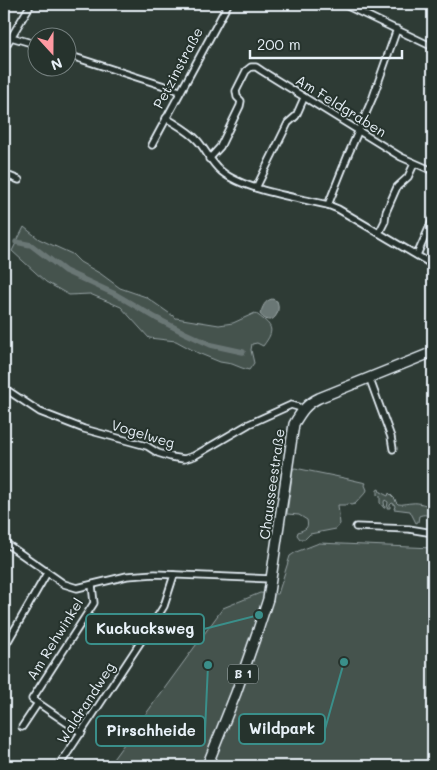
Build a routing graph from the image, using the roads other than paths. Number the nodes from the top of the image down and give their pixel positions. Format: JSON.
{"nodes":[{"id":1,"x":31,"y":4,"type":"edge"},
{"id":2,"x":228,"y":4,"type":"edge"},
{"id":3,"x":343,"y":4,"type":"edge"},
{"id":4,"x":397,"y":29,"type":"junction"},
{"id":5,"x":11,"y":37,"type":"junction"},
{"id":6,"x":28,"y":42,"type":"edge"},
{"id":7,"x":433,"y":48,"type":"edge"},
{"id":8,"x":4,"y":50,"type":"edge"},
{"id":9,"x":78,"y":57,"type":"edge"},
{"id":10,"x":180,"y":91,"type":"junction"},
{"id":11,"x":304,"y":98,"type":"junction"},
{"id":12,"x":166,"y":118,"type":"junction"},
{"id":13,"x":359,"y":132,"type":"junction"},
{"id":14,"x":152,"y":145,"type":"dead end"},
{"id":15,"x":210,"y":159,"type":"junction"},
{"id":16,"x":414,"y":164,"type":"junction"},
{"id":17,"x":433,"y":171,"type":"edge"},
{"id":18,"x":4,"y":174,"type":"edge"},
{"id":19,"x":20,"y":180,"type":"dead end"},
{"id":20,"x":256,"y":188,"type":"junction"},
{"id":21,"x":328,"y":205,"type":"junction"},
{"id":22,"x":433,"y":220,"type":"edge"},
{"id":23,"x":379,"y":233,"type":"junction"},
{"id":24,"x":417,"y":255,"type":"junction"},
{"id":25,"x":433,"y":265,"type":"edge"},
{"id":26,"x":433,"y":352,"type":"edge"},
{"id":27,"x":369,"y":378,"type":"junction"},
{"id":28,"x":4,"y":388,"type":"edge"},
{"id":29,"x":302,"y":410,"type":"junction"},
{"id":30,"x":393,"y":449,"type":"dead end"},
{"id":31,"x":356,"y":528,"type":"dead end"},
{"id":32,"x":433,"y":533,"type":"edge"},
{"id":33,"x":4,"y":542,"type":"edge"},
{"id":34,"x":47,"y":573,"type":"junction"},
{"id":35,"x":174,"y":575,"type":"junction"},
{"id":36,"x":272,"y":579,"type":"junction"},
{"id":37,"x":92,"y":585,"type":"junction"},
{"id":38,"x":4,"y":648,"type":"edge"},
{"id":39,"x":38,"y":703,"type":"junction"},
{"id":40,"x":22,"y":727,"type":"dead end"},
{"id":41,"x":82,"y":733,"type":"junction"},
{"id":42,"x":60,"y":766,"type":"edge"},
{"id":43,"x":207,"y":766,"type":"edge"}],
"edges":[{"from":1,"to":5,"type":"street"},
{"from":2,"to":10,"type":"street","name":"Petzinstraße"},
{"from":3,"to":4,"type":"street"},
{"from":4,"to":7,"type":"street"},
{"from":4,"to":13,"type":"street"},
{"from":5,"to":6,"type":"street"},
{"from":5,"to":8,"type":"street"},
{"from":9,"to":10,"type":"street"},
{"from":10,"to":12,"type":"street","name":"Petzinstraße"},
{"from":11,"to":13,"type":"street","name":"Am Feldgraben"},
{"from":11,"to":15,"type":"street","name":"Am Feldgraben"},
{"from":11,"to":20,"type":"street"},
{"from":12,"to":14,"type":"street","name":"Petzinstraße"},
{"from":12,"to":15,"type":"street"},
{"from":13,"to":16,"type":"street","name":"Am Feldgraben"},
{"from":13,"to":21,"type":"street"},
{"from":15,"to":20,"type":"street"},
{"from":16,"to":17,"type":"street","name":"Am Feldgraben"},
{"from":16,"to":23,"type":"street"},
{"from":18,"to":19,"type":"street"},
{"from":20,"to":21,"type":"street"},
{"from":21,"to":23,"type":"street"},
{"from":22,"to":24,"type":"street"},
{"from":23,"to":24,"type":"street"},
{"from":24,"to":25,"type":"street"},
{"from":26,"to":27,"type":"main road"},
{"from":27,"to":29,"type":"main road"},
{"from":27,"to":30,"type":"street"},
{"from":28,"to":29,"type":"street","name":"Vogelweg"},
{"from":29,"to":36,"type":"main road","name":"Chausseestraße","number":"B 1"},
{"from":31,"to":32,"type":"street"},
{"from":33,"to":34,"type":"street"},
{"from":34,"to":37,"type":"street"},
{"from":34,"to":38,"type":"street"},
{"from":35,"to":36,"type":"street"},
{"from":35,"to":37,"type":"street"},
{"from":35,"to":41,"type":"street","name":"Waldrandweg"},
{"from":36,"to":43,"type":"main road","number":"B 1"},
{"from":37,"to":39,"type":"street","name":"Am Rehwinkel"},
{"from":39,"to":40,"type":"street","name":"Am Rehwinkel"},
{"from":39,"to":41,"type":"street","name":"Am Rehwinkel"},
{"from":41,"to":42,"type":"street","name":"Waldrandweg"}]}
